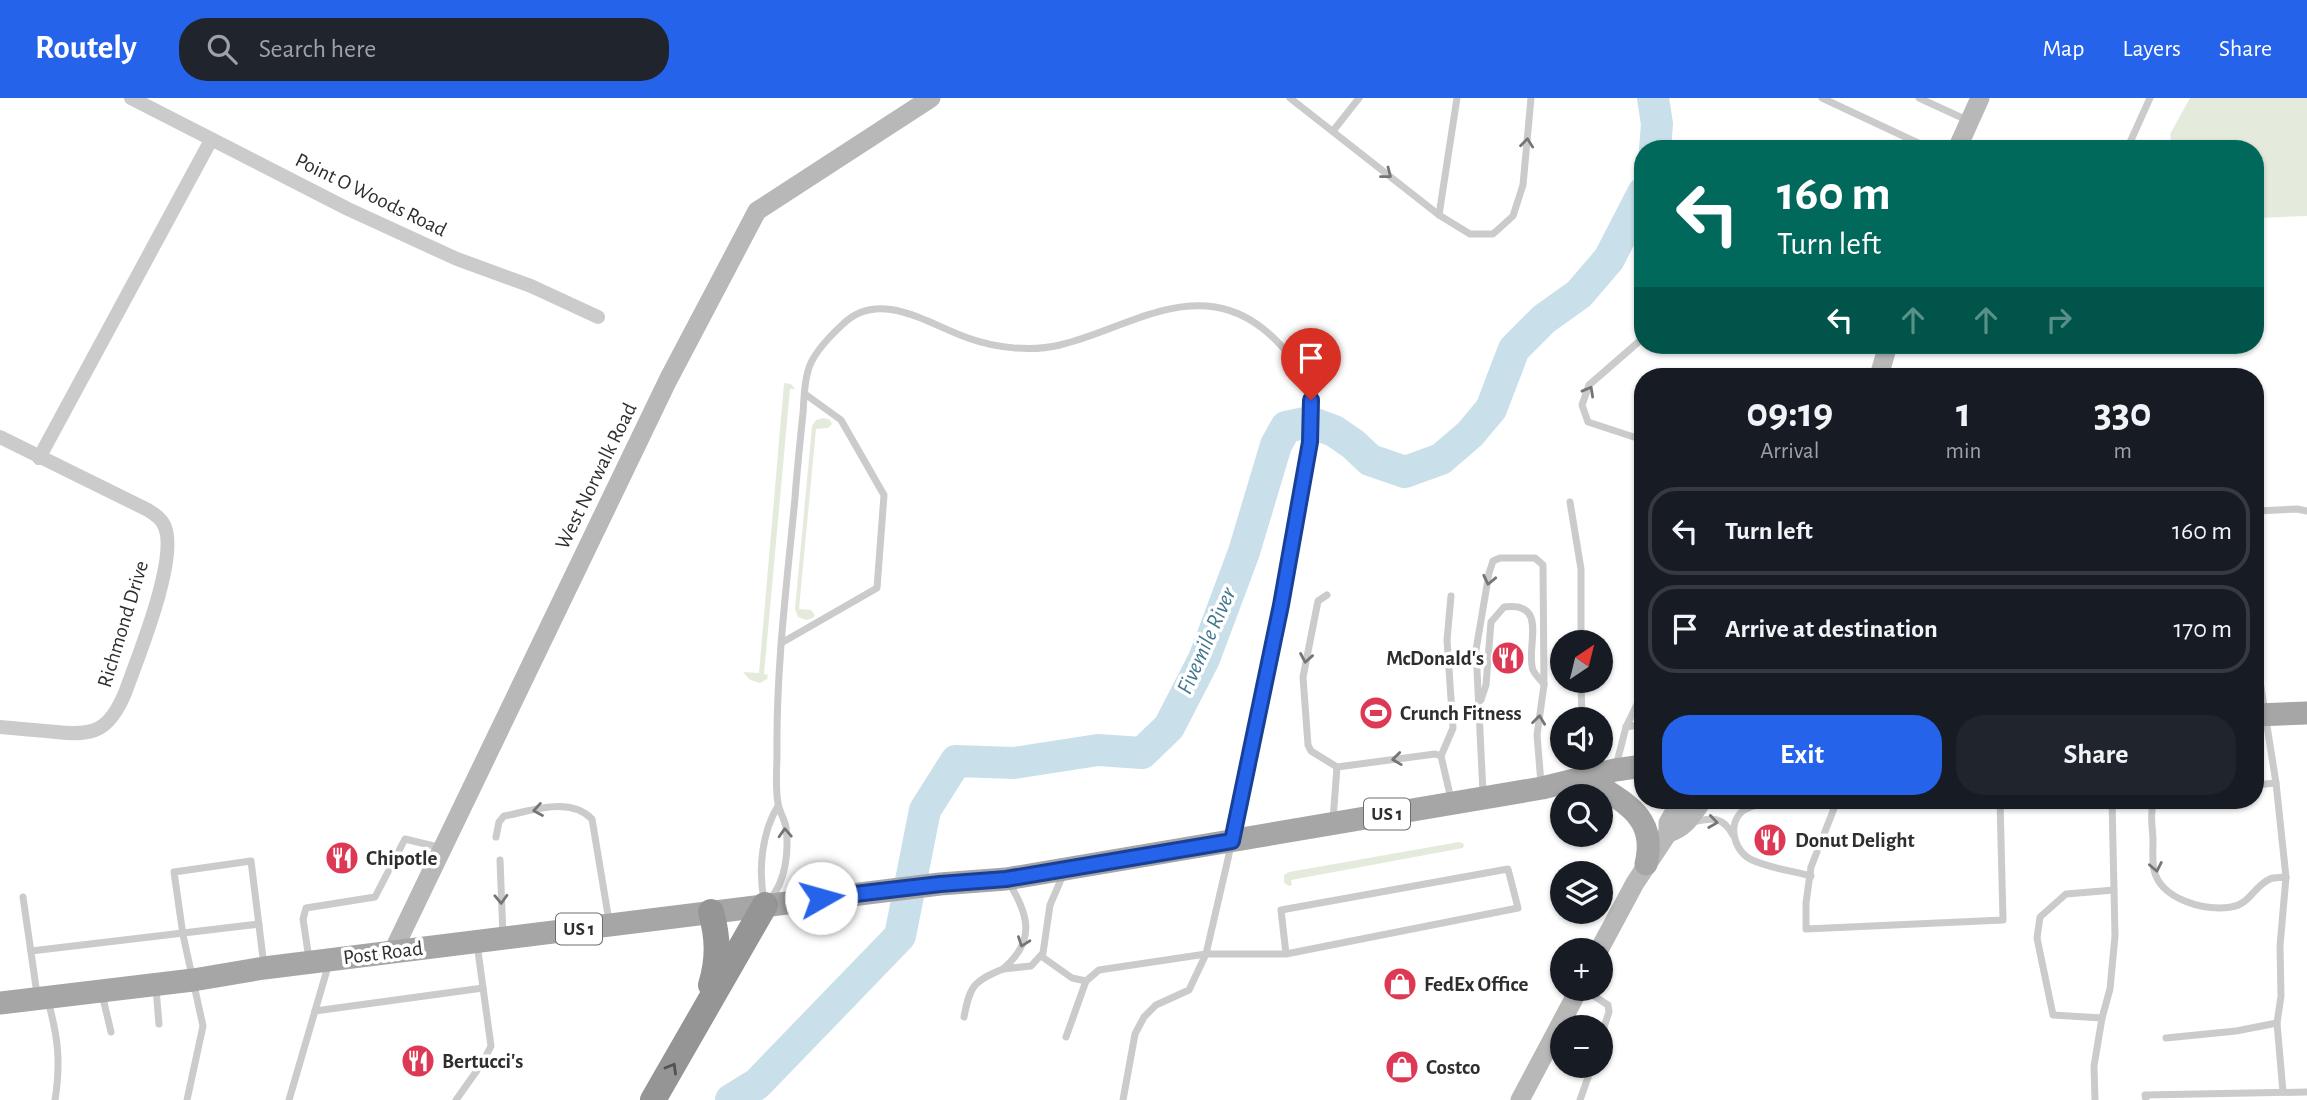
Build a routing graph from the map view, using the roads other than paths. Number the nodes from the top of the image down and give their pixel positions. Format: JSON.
{"nodes":[{"id":1,"x":131,"y":98,"type":"edge"},
{"id":2,"x":931,"y":98,"type":"edge"},
{"id":3,"x":1290,"y":98,"type":"edge"},
{"id":4,"x":1359,"y":98,"type":"edge"},
{"id":5,"x":1457,"y":98,"type":"edge"},
{"id":6,"x":1531,"y":98,"type":"edge"},
{"id":7,"x":1822,"y":98,"type":"edge"},
{"id":8,"x":1919,"y":98,"type":"edge"},
{"id":9,"x":1980,"y":98,"type":"edge"},
{"id":10,"x":2150,"y":98,"type":"edge"},
{"id":11,"x":1970,"y":122,"type":"junction"},
{"id":12,"x":1333,"y":131,"type":"junction"},
{"id":13,"x":211,"y":140,"type":"junction"},
{"id":14,"x":1912,"y":140,"type":"edge"},
{"id":15,"x":1961,"y":140,"type":"edge"},
{"id":16,"x":2131,"y":140,"type":"edge"},
{"id":17,"x":1439,"y":215,"type":"junction"},
{"id":18,"x":598,"y":317,"type":"dead end"},
{"id":19,"x":1634,"y":346,"type":"edge"},
{"id":20,"x":805,"y":394,"type":"junction"},
{"id":21,"x":0,"y":437,"type":"edge"},
{"id":22,"x":1634,"y":437,"type":"edge"},
{"id":23,"x":39,"y":458,"type":"junction"},
{"id":24,"x":1570,"y":502,"type":"dead end"},
{"id":25,"x":2264,"y":511,"type":"edge"},
{"id":26,"x":2307,"y":511,"type":"edge"},
{"id":27,"x":1327,"y":595,"type":"dead end"},
{"id":28,"x":1451,"y":596,"type":"dead end"},
{"id":29,"x":1581,"y":630,"type":"edge"},
{"id":30,"x":783,"y":642,"type":"junction"},
{"id":31,"x":1544,"y":685,"type":"junction"},
{"id":32,"x":1479,"y":706,"type":"junction"},
{"id":33,"x":2307,"y":713,"type":"edge"},
{"id":34,"x":1634,"y":714,"type":"edge"},
{"id":35,"x":2264,"y":715,"type":"edge"},
{"id":36,"x":1634,"y":725,"type":"edge"},
{"id":37,"x":0,"y":727,"type":"edge"},
{"id":38,"x":1626,"y":727,"type":"junction"},
{"id":39,"x":2264,"y":729,"type":"edge"},
{"id":40,"x":1441,"y":756,"type":"junction"},
{"id":41,"x":1337,"y":767,"type":"junction"},
{"id":42,"x":1634,"y":768,"type":"edge"},
{"id":43,"x":1582,"y":770,"type":"edge"},
{"id":44,"x":1588,"y":770,"type":"edge"},
{"id":45,"x":1605,"y":770,"type":"edge"},
{"id":46,"x":1615,"y":771,"type":"junction"},
{"id":47,"x":2276,"y":783,"type":"junction"},
{"id":48,"x":2264,"y":784,"type":"edge"},
{"id":49,"x":1542,"y":788,"type":"junction"},
{"id":50,"x":1483,"y":798,"type":"junction"},
{"id":51,"x":1452,"y":803,"type":"junction"},
{"id":52,"x":778,"y":806,"type":"junction"},
{"id":53,"x":1676,"y":809,"type":"edge"},
{"id":54,"x":1697,"y":809,"type":"edge"},
{"id":55,"x":1750,"y":809,"type":"edge"},
{"id":56,"x":1834,"y":809,"type":"edge"},
{"id":57,"x":2000,"y":809,"type":"edge"},
{"id":58,"x":2112,"y":809,"type":"edge"},
{"id":59,"x":2153,"y":809,"type":"edge"},
{"id":60,"x":1332,"y":824,"type":"junction"},
{"id":61,"x":1686,"y":824,"type":"junction"},
{"id":62,"x":1668,"y":833,"type":"junction"},
{"id":63,"x":1734,"y":835,"type":"junction"},
{"id":64,"x":496,"y":837,"type":"dead end"},
{"id":65,"x":1232,"y":841,"type":"junction"},
{"id":66,"x":442,"y":849,"type":"junction"},
{"id":67,"x":500,"y":860,"type":"dead end"},
{"id":68,"x":1646,"y":864,"type":"junction"},
{"id":69,"x":1066,"y":869,"type":"junction"},
{"id":70,"x":1811,"y":876,"type":"junction"},
{"id":71,"x":2286,"y":877,"type":"junction"},
{"id":72,"x":1006,"y":879,"type":"junction"},
{"id":73,"x":2114,"y":891,"type":"junction"},
{"id":74,"x":23,"y":897,"type":"dead end"},
{"id":75,"x":765,"y":905,"type":"junction"},
{"id":76,"x":711,"y":912,"type":"junction"},
{"id":77,"x":259,"y":925,"type":"junction"},
{"id":78,"x":610,"y":925,"type":"junction"},
{"id":79,"x":183,"y":935,"type":"junction"},
{"id":80,"x":503,"y":938,"type":"junction"},
{"id":81,"x":1606,"y":938,"type":"edge"},
{"id":82,"x":476,"y":941,"type":"junction"},
{"id":83,"x":31,"y":951,"type":"junction"},
{"id":84,"x":393,"y":951,"type":"junction"},
{"id":85,"x":1206,"y":954,"type":"junction"},
{"id":86,"x":1286,"y":954,"type":"junction"},
{"id":87,"x":1041,"y":956,"type":"junction"},
{"id":88,"x":320,"y":961,"type":"junction"},
{"id":89,"x":264,"y":968,"type":"junction"},
{"id":90,"x":1003,"y":969,"type":"junction"},
{"id":91,"x":193,"y":981,"type":"junction"},
{"id":92,"x":1086,"y":981,"type":"junction"},
{"id":93,"x":156,"y":985,"type":"junction"},
{"id":94,"x":483,"y":988,"type":"junction"},
{"id":95,"x":101,"y":989,"type":"junction"},
{"id":96,"x":42,"y":997,"type":"junction"},
{"id":97,"x":1574,"y":1001,"type":"edge"},
{"id":98,"x":1601,"y":1001,"type":"edge"},
{"id":99,"x":0,"y":1003,"type":"edge"},
{"id":100,"x":315,"y":1011,"type":"junction"},
{"id":101,"x":1608,"y":1015,"type":"edge"},
{"id":102,"x":964,"y":1017,"type":"dead end"},
{"id":103,"x":2102,"y":1018,"type":"junction"},
{"id":104,"x":2277,"y":1023,"type":"junction"},
{"id":105,"x":159,"y":1024,"type":"dead end"},
{"id":106,"x":111,"y":1032,"type":"dead end"},
{"id":107,"x":691,"y":1035,"type":"junction"},
{"id":108,"x":1066,"y":1037,"type":"dead end"},
{"id":109,"x":2166,"y":1038,"type":"dead end"},
{"id":110,"x":1588,"y":1078,"type":"edge"},
{"id":111,"x":2283,"y":1092,"type":"junction"},
{"id":112,"x":2307,"y":1092,"type":"edge"},
{"id":113,"x":55,"y":1100,"type":"edge"},
{"id":114,"x":187,"y":1100,"type":"edge"},
{"id":115,"x":289,"y":1100,"type":"edge"},
{"id":116,"x":456,"y":1100,"type":"edge"},
{"id":117,"x":653,"y":1100,"type":"edge"},
{"id":118,"x":1123,"y":1100,"type":"edge"},
{"id":119,"x":1520,"y":1100,"type":"edge"},
{"id":120,"x":1580,"y":1100,"type":"edge"},
{"id":121,"x":2095,"y":1100,"type":"edge"},
{"id":122,"x":2146,"y":1100,"type":"edge"}],
"edges":[{"from":1,"to":13,"type":"street","name":"Point O Woods Road"},
{"from":2,"to":66,"type":"main road","name":"West Norwalk Road"},
{"from":3,"to":12,"type":"lane"},
{"from":4,"to":12,"type":"lane"},
{"from":5,"to":17,"type":"lane"},
{"from":17,"to":6,"type":"lane","one_way":true},
{"from":7,"to":14,"type":"lane"},
{"from":8,"to":11,"type":"lane"},
{"from":9,"to":11,"type":"main road"},
{"from":10,"to":16,"type":"lane"},
{"from":11,"to":15,"type":"main road"},
{"from":12,"to":17,"type":"lane","one_way":true},
{"from":13,"to":18,"type":"street","name":"Point O Woods Road"},
{"from":13,"to":23,"type":"street"},
{"from":22,"to":19,"type":"lane","one_way":true},
{"from":20,"to":30,"type":"lane"},
{"from":20,"to":30,"type":"lane"},
{"from":20,"to":65,"type":"lane"},
{"from":21,"to":23,"type":"street","name":"Richmond Drive"},
{"from":23,"to":37,"type":"street","name":"Richmond Drive"},
{"from":24,"to":29,"type":"lane"},
{"from":25,"to":26,"type":"lane"},
{"from":27,"to":41,"type":"lane","one_way":true},
{"from":28,"to":40,"type":"lane"},
{"from":30,"to":52,"type":"lane"},
{"from":31,"to":32,"type":"lane"},
{"from":31,"to":32,"type":"lane","one_way":true},
{"from":49,"to":31,"type":"lane","one_way":true},
{"from":32,"to":50,"type":"lane"},
{"from":33,"to":35,"type":"main road"},
{"from":34,"to":38,"type":"lane"},
{"from":36,"to":38,"type":"lane"},
{"from":38,"to":46,"type":"lane"},
{"from":39,"to":47,"type":"lane"},
{"from":40,"to":41,"type":"lane","one_way":true},
{"from":40,"to":51,"type":"lane"},
{"from":41,"to":60,"type":"lane"},
{"from":42,"to":46,"type":"main road","number":"US 1"},
{"from":43,"to":49,"type":"main road","number":"US 1"},
{"from":44,"to":68,"type":"main road"},
{"from":45,"to":46,"type":"main road","number":"US 1"},
{"from":47,"to":48,"type":"lane"},
{"from":47,"to":71,"type":"lane"},
{"from":49,"to":50,"type":"main road","number":"US 1"},
{"from":50,"to":51,"type":"main road","number":"US 1"},
{"from":51,"to":60,"type":"main road","number":"US 1"},
{"from":52,"to":75,"type":"lane"},
{"from":75,"to":52,"type":"lane","one_way":true},
{"from":53,"to":62,"type":"main road"},
{"from":54,"to":61,"type":"main road"},
{"from":55,"to":63,"type":"lane"},
{"from":56,"to":70,"type":"lane"},
{"from":57,"to":70,"type":"lane"},
{"from":58,"to":73,"type":"lane"},
{"from":59,"to":71,"type":"lane","one_way":true},
{"from":60,"to":65,"type":"main road","number":"US 1"},
{"from":61,"to":62,"type":"main road"},
{"from":61,"to":63,"type":"lane","one_way":true},
{"from":62,"to":68,"type":"main road"},
{"from":63,"to":70,"type":"lane"},
{"from":78,"to":64,"type":"lane","one_way":true},
{"from":65,"to":69,"type":"main road","number":"US 1"},
{"from":65,"to":85,"type":"lane"},
{"from":66,"to":84,"type":"main road","name":"West Norwalk Road"},
{"from":66,"to":88,"type":"lane"},
{"from":67,"to":80,"type":"lane","one_way":true},
{"from":68,"to":81,"type":"main road"},
{"from":69,"to":72,"type":"main road","number":"US 1"},
{"from":69,"to":87,"type":"lane"},
{"from":71,"to":104,"type":"lane"},
{"from":72,"to":75,"type":"main road","number":"US 1"},
{"from":72,"to":90,"type":"lane","one_way":true},
{"from":73,"to":103,"type":"lane"},
{"from":73,"to":103,"type":"lane"},
{"from":74,"to":83,"type":"lane"},
{"from":75,"to":76,"type":"main road","name":"Post Road","number":"US 1"},
{"from":75,"to":107,"type":"highway"},
{"from":76,"to":78,"type":"main road","name":"Post Road","number":"US 1"},
{"from":76,"to":107,"type":"highway"},
{"from":77,"to":79,"type":"lane"},
{"from":77,"to":79,"type":"lane"},
{"from":77,"to":89,"type":"lane"},
{"from":78,"to":80,"type":"main road","name":"Post Road","number":"US 1"},
{"from":79,"to":83,"type":"lane"},
{"from":79,"to":91,"type":"lane"},
{"from":80,"to":82,"type":"main road","name":"Post Road","number":"US 1"},
{"from":82,"to":84,"type":"main road","name":"Post Road","number":"US 1"},
{"from":82,"to":94,"type":"lane"},
{"from":83,"to":96,"type":"lane"},
{"from":84,"to":88,"type":"main road","name":"Post Road","number":"US 1"},
{"from":85,"to":86,"type":"lane"},
{"from":85,"to":92,"type":"lane"},
{"from":85,"to":118,"type":"lane"},
{"from":86,"to":86,"type":"lane"},
{"from":87,"to":90,"type":"lane"},
{"from":87,"to":92,"type":"lane"},
{"from":88,"to":89,"type":"main road","name":"Post Road","number":"US 1"},
{"from":88,"to":100,"type":"lane"},
{"from":89,"to":91,"type":"main road","name":"Post Road","number":"US 1"},
{"from":90,"to":102,"type":"lane"},
{"from":91,"to":93,"type":"main road","name":"Post Road","number":"US 1"},
{"from":91,"to":114,"type":"lane"},
{"from":92,"to":108,"type":"lane"},
{"from":93,"to":95,"type":"main road","name":"Post Road","number":"US 1"},
{"from":93,"to":105,"type":"lane"},
{"from":94,"to":100,"type":"lane"},
{"from":94,"to":116,"type":"lane"},
{"from":95,"to":96,"type":"main road","name":"Post Road","number":"US 1"},
{"from":95,"to":106,"type":"lane"},
{"from":96,"to":99,"type":"main road","name":"Post Road","number":"US 1"},
{"from":96,"to":113,"type":"lane"},
{"from":97,"to":119,"type":"main road"},
{"from":98,"to":101,"type":"lane"},
{"from":100,"to":115,"type":"lane"},
{"from":103,"to":121,"type":"lane"},
{"from":104,"to":109,"type":"lane"},
{"from":104,"to":111,"type":"lane"},
{"from":117,"to":107,"type":"highway","one_way":true},
{"from":110,"to":120,"type":"lane"},
{"from":111,"to":112,"type":"lane"},
{"from":111,"to":122,"type":"lane"}]}
